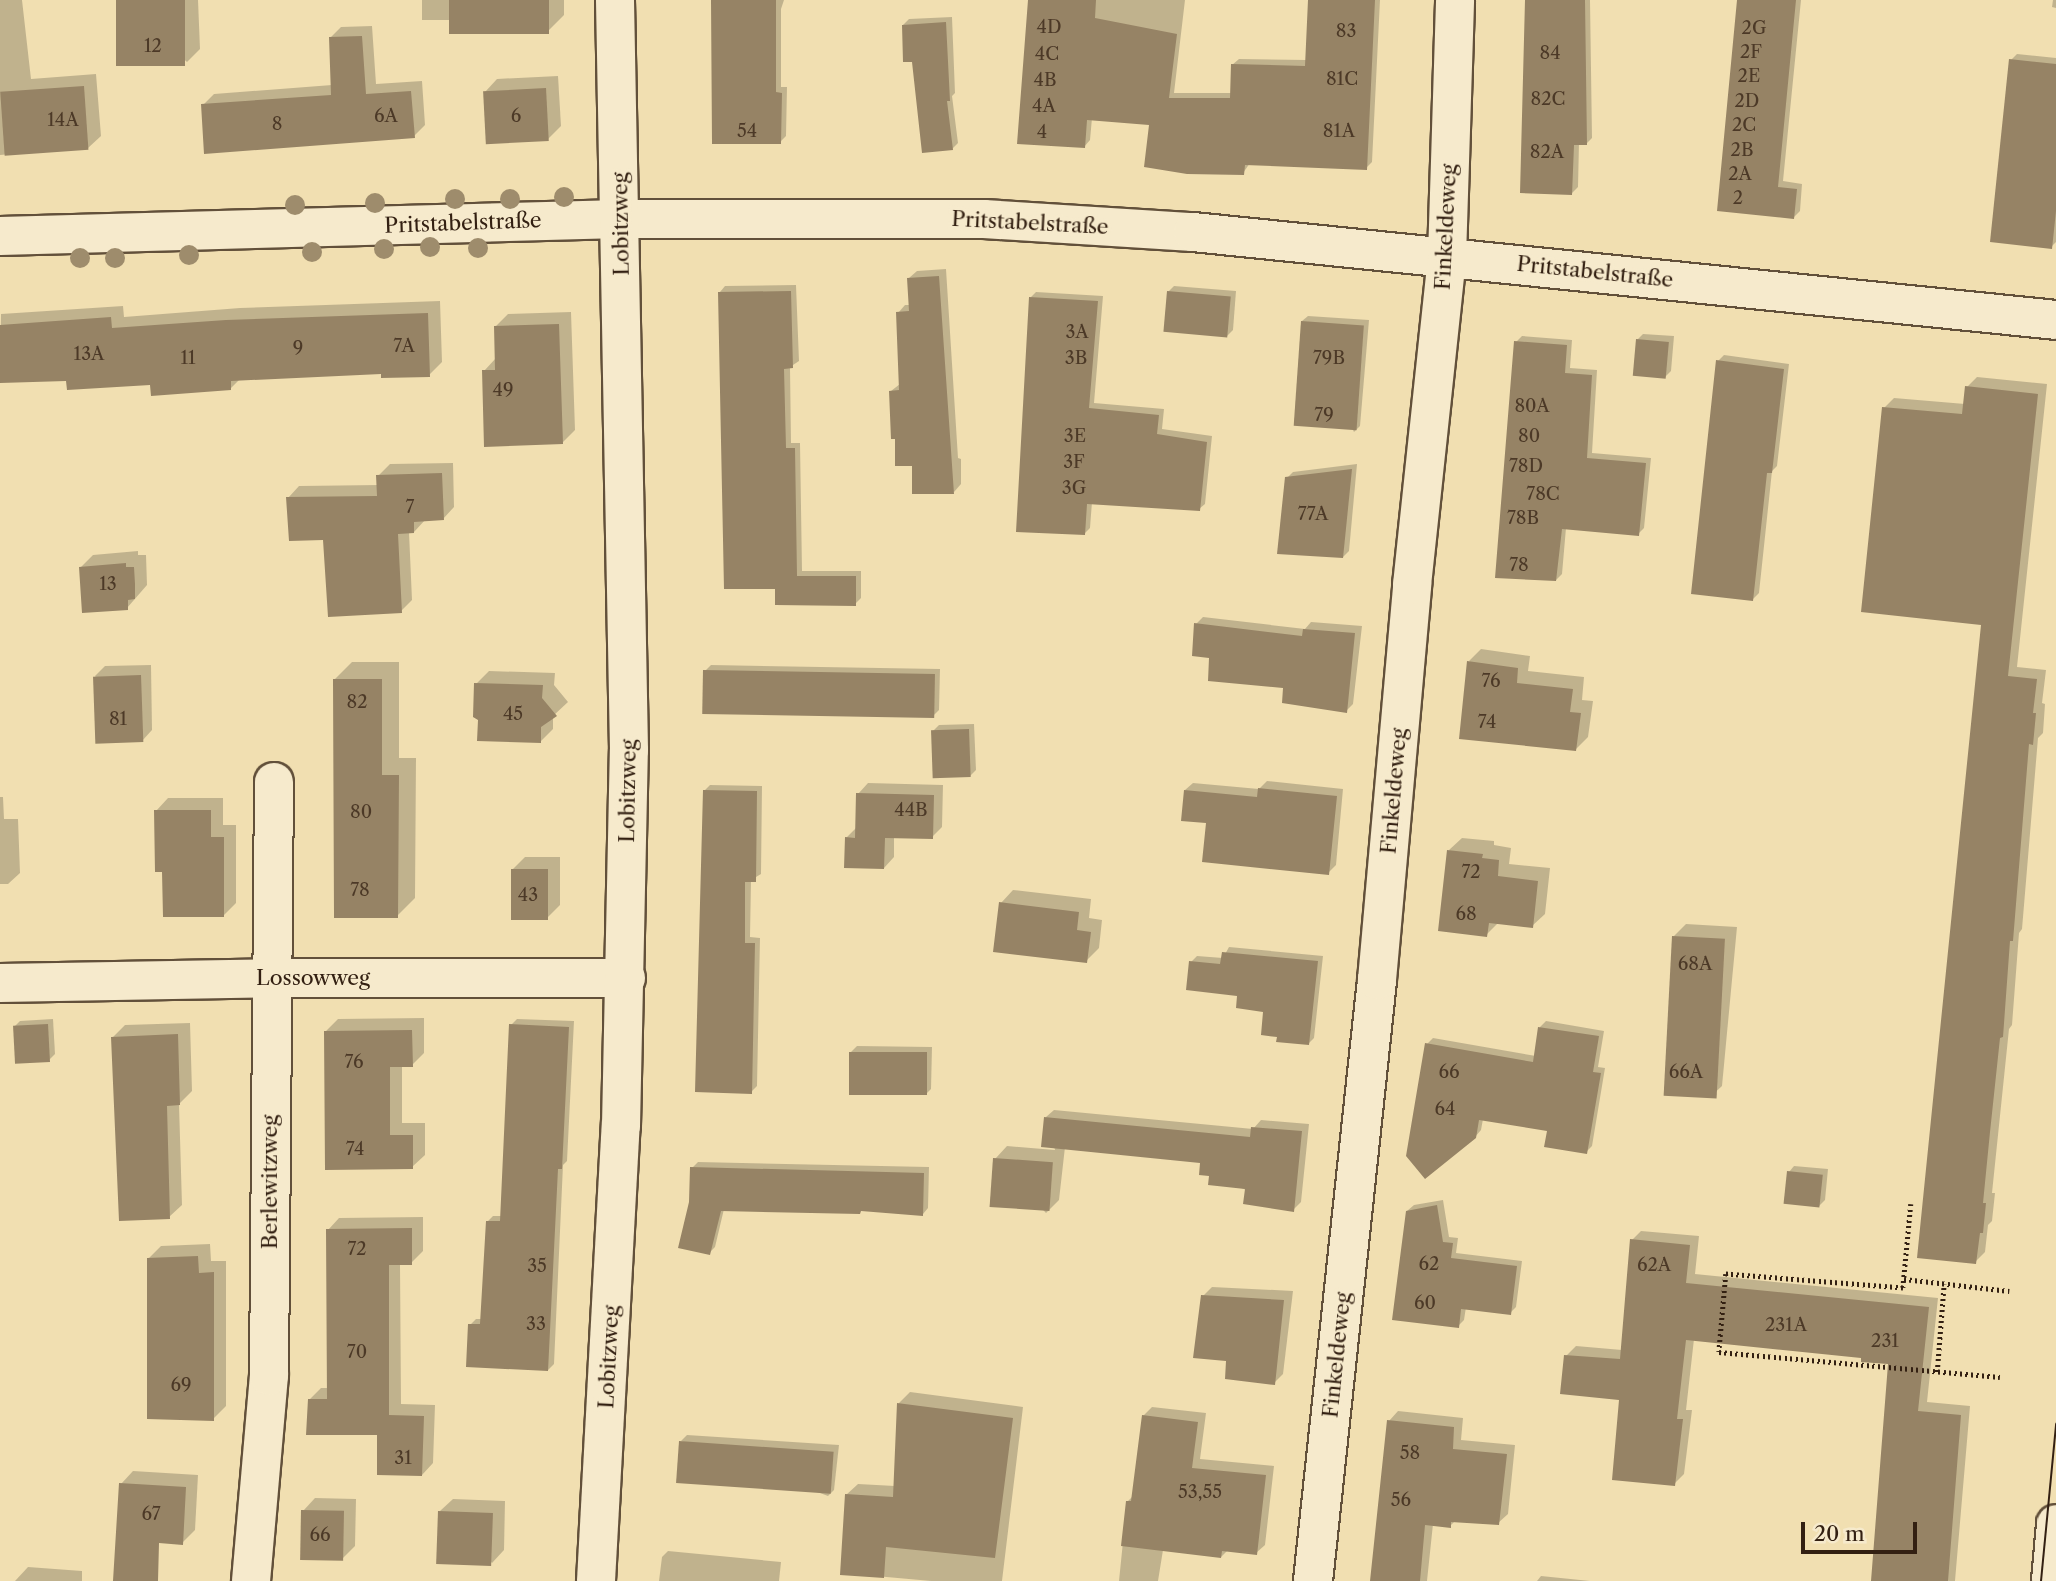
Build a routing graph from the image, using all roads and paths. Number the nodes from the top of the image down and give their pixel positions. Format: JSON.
{"nodes":[{"id":1,"x":615,"y":0,"type":"edge"},
{"id":2,"x":1455,"y":0,"type":"edge"},
{"id":3,"x":621,"y":219,"type":"junction"},
{"id":4,"x":0,"y":236,"type":"edge"},
{"id":5,"x":1447,"y":257,"type":"junction"},
{"id":6,"x":2056,"y":320,"type":"edge"},
{"id":7,"x":274,"y":782,"type":"dead end"},
{"id":8,"x":273,"y":978,"type":"junction"},
{"id":9,"x":626,"y":978,"type":"junction"},
{"id":10,"x":0,"y":983,"type":"edge"},
{"id":11,"x":1911,"y":1204,"type":"dead end"},
{"id":12,"x":1904,"y":1279,"type":"junction"},
{"id":13,"x":1944,"y":1284,"type":"junction"},
{"id":14,"x":2009,"y":1291,"type":"dead end"},
{"id":15,"x":1937,"y":1373,"type":"junction"},
{"id":16,"x":2000,"y":1377,"type":"dead end"},
{"id":17,"x":2056,"y":1524,"type":"edge"},
{"id":18,"x":251,"y":1581,"type":"edge"},
{"id":19,"x":596,"y":1581,"type":"edge"},
{"id":20,"x":1312,"y":1581,"type":"edge"},
{"id":21,"x":2051,"y":1581,"type":"edge"}],
"edges":[{"from":1,"to":3,"type":"street","name":"Lobitzweg"},
{"from":2,"to":5,"type":"street","name":"Finkeldeweg"},
{"from":3,"to":4,"type":"street","name":"Pritstabelstraße"},
{"from":3,"to":5,"type":"street","name":"Pritstabelstraße"},
{"from":3,"to":9,"type":"street","name":"Lobitzweg"},
{"from":5,"to":6,"type":"street","name":"Pritstabelstraße"},
{"from":5,"to":20,"type":"street","name":"Finkeldeweg"},
{"from":7,"to":8,"type":"street","name":"Berlewitzweg"},
{"from":8,"to":9,"type":"street","name":"Lossowweg"},
{"from":8,"to":10,"type":"street","name":"Lossowweg"},
{"from":8,"to":18,"type":"street","name":"Berlewitzweg"},
{"from":9,"to":19,"type":"street","name":"Lobitzweg"},
{"from":11,"to":12,"type":"path"},
{"from":12,"to":13,"type":"path"},
{"from":12,"to":15,"type":"path"},
{"from":13,"to":14,"type":"path"},
{"from":13,"to":15,"type":"path"},
{"from":15,"to":16,"type":"path"},
{"from":17,"to":21,"type":"street"}]}
